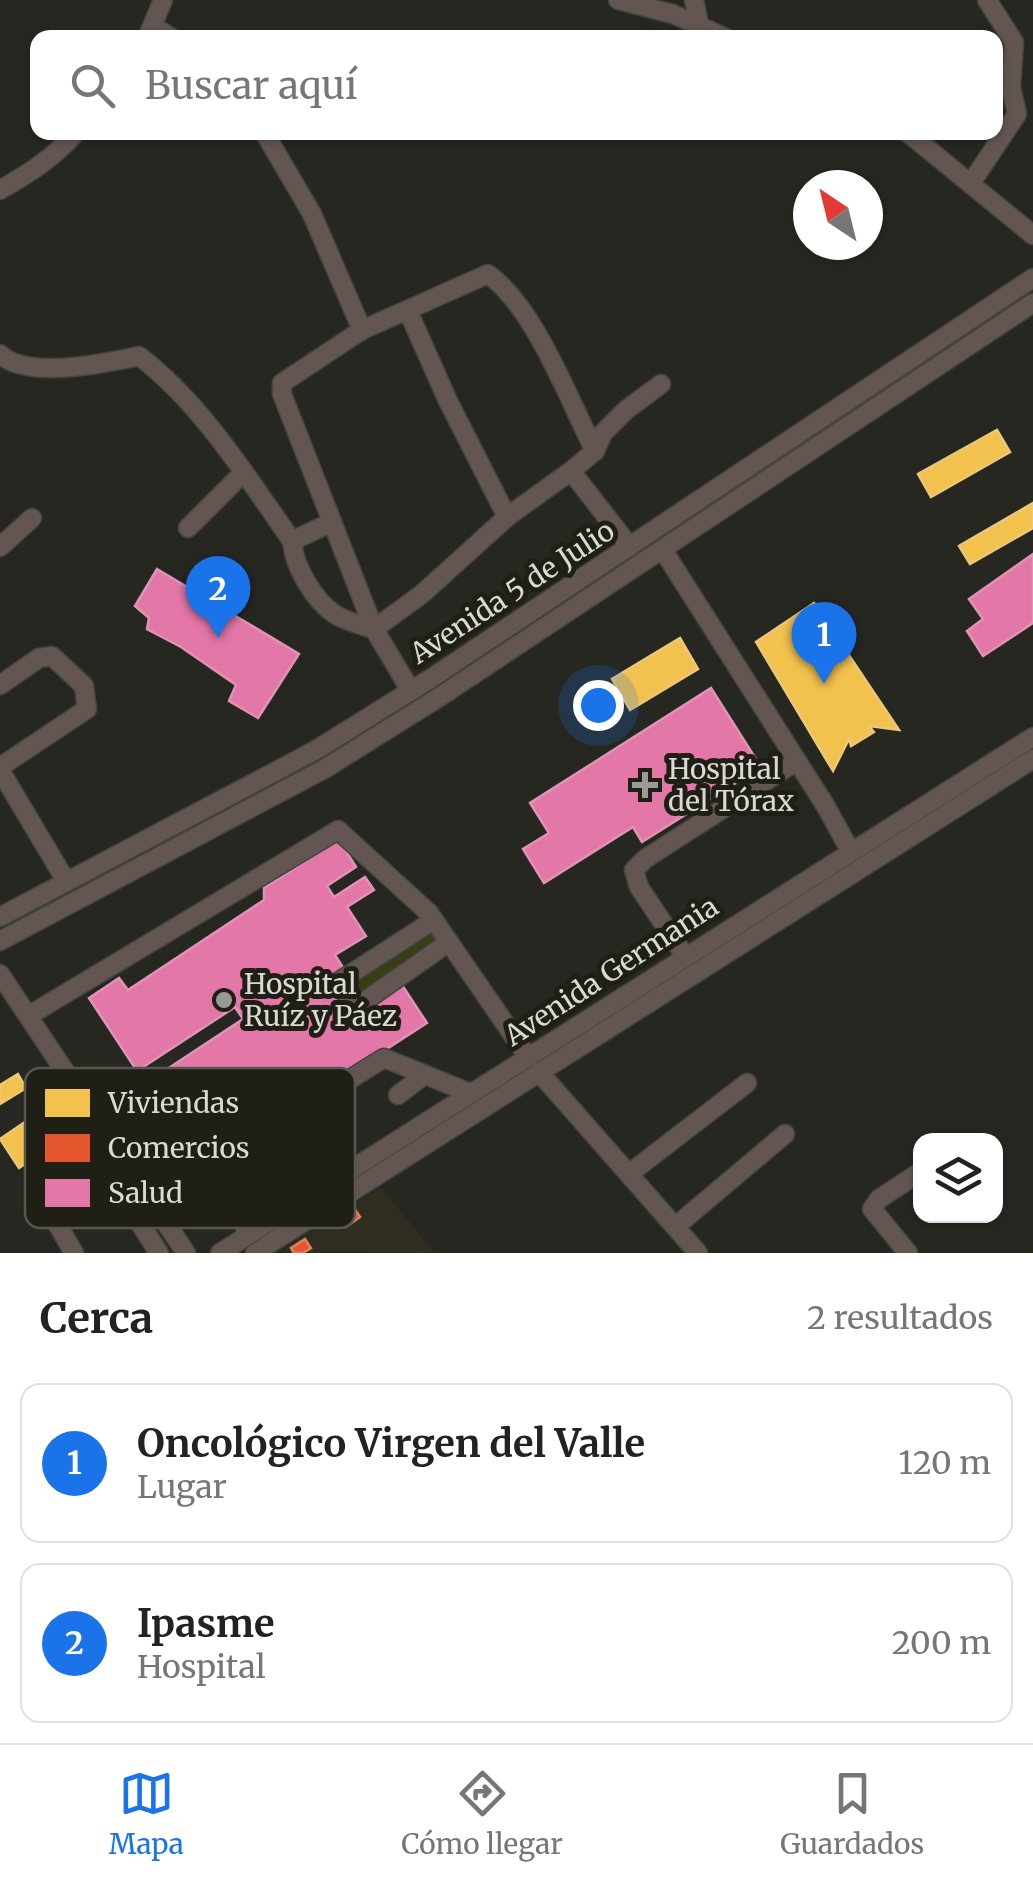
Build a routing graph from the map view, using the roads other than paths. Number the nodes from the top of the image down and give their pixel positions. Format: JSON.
{"nodes":[{"id":1,"x":164,"y":0,"type":"edge"},
{"id":2,"x":618,"y":0,"type":"edge"},
{"id":3,"x":694,"y":0,"type":"edge"},
{"id":4,"x":987,"y":0,"type":"edge"},
{"id":5,"x":699,"y":24,"type":"junction"},
{"id":6,"x":152,"y":30,"type":"edge"},
{"id":7,"x":711,"y":30,"type":"edge"},
{"id":8,"x":1003,"y":136,"type":"edge"},
{"id":9,"x":70,"y":140,"type":"edge"},
{"id":10,"x":269,"y":140,"type":"edge"},
{"id":11,"x":917,"y":140,"type":"edge"},
{"id":12,"x":1000,"y":140,"type":"edge"},
{"id":13,"x":970,"y":183,"type":"junction"},
{"id":14,"x":0,"y":190,"type":"edge"},
{"id":15,"x":1033,"y":235,"type":"edge"},
{"id":16,"x":1033,"y":278,"type":"edge"},
{"id":17,"x":1033,"y":303,"type":"edge"},
{"id":18,"x":408,"y":311,"type":"junction"},
{"id":19,"x":362,"y":330,"type":"junction"},
{"id":20,"x":0,"y":354,"type":"edge"},
{"id":21,"x":661,"y":384,"type":"dead end"},
{"id":22,"x":594,"y":450,"type":"junction"},
{"id":23,"x":571,"y":471,"type":"junction"},
{"id":24,"x":242,"y":474,"type":"junction"},
{"id":25,"x":32,"y":518,"type":"dead end"},
{"id":26,"x":507,"y":518,"type":"junction"},
{"id":27,"x":332,"y":522,"type":"junction"},
{"id":28,"x":188,"y":528,"type":"dead end"},
{"id":29,"x":292,"y":541,"type":"junction"},
{"id":30,"x":0,"y":547,"type":"edge"},
{"id":31,"x":630,"y":547,"type":"junction"},
{"id":32,"x":664,"y":550,"type":"junction"},
{"id":33,"x":374,"y":629,"type":"junction"},
{"id":34,"x":0,"y":685,"type":"edge"},
{"id":35,"x":412,"y":690,"type":"junction"},
{"id":36,"x":1033,"y":737,"type":"edge"},
{"id":37,"x":1033,"y":759,"type":"edge"},
{"id":38,"x":797,"y":762,"type":"junction"},
{"id":39,"x":0,"y":768,"type":"edge"},
{"id":40,"x":850,"y":852,"type":"junction"},
{"id":41,"x":66,"y":881,"type":"junction"},
{"id":42,"x":0,"y":917,"type":"edge"},
{"id":43,"x":434,"y":920,"type":"junction"},
{"id":44,"x":0,"y":940,"type":"edge"},
{"id":45,"x":449,"y":942,"type":"junction"},
{"id":46,"x":686,"y":956,"type":"junction"},
{"id":47,"x":0,"y":974,"type":"edge"},
{"id":48,"x":28,"y":1016,"type":"junction"},
{"id":49,"x":533,"y":1064,"type":"junction"},
{"id":50,"x":63,"y":1068,"type":"edge"},
{"id":51,"x":355,"y":1076,"type":"edge"},
{"id":52,"x":424,"y":1076,"type":"junction"},
{"id":53,"x":748,"y":1083,"type":"dead end"},
{"id":54,"x":470,"y":1094,"type":"junction"},
{"id":55,"x":398,"y":1095,"type":"dead end"},
{"id":56,"x":785,"y":1134,"type":"dead end"},
{"id":57,"x":355,"y":1173,"type":"edge"},
{"id":58,"x":630,"y":1173,"type":"junction"},
{"id":59,"x":913,"y":1177,"type":"edge"},
{"id":60,"x":355,"y":1178,"type":"edge"},
{"id":61,"x":676,"y":1226,"type":"junction"},
{"id":62,"x":60,"y":1228,"type":"edge"},
{"id":63,"x":144,"y":1228,"type":"edge"},
{"id":64,"x":169,"y":1228,"type":"edge"},
{"id":65,"x":275,"y":1228,"type":"edge"},
{"id":66,"x":277,"y":1228,"type":"edge"},
{"id":67,"x":250,"y":1245,"type":"edge"},
{"id":68,"x":74,"y":1253,"type":"edge"},
{"id":69,"x":160,"y":1253,"type":"edge"},
{"id":70,"x":186,"y":1253,"type":"edge"},
{"id":71,"x":220,"y":1253,"type":"edge"},
{"id":72,"x":698,"y":1253,"type":"edge"},
{"id":73,"x":908,"y":1253,"type":"edge"}],
"edges":[{"from":1,"to":6,"type":"street"},
{"from":2,"to":5,"type":"street"},
{"from":3,"to":5,"type":"street"},
{"from":4,"to":8,"type":"street"},
{"from":5,"to":7,"type":"street"},
{"from":9,"to":14,"type":"street"},
{"from":10,"to":19,"type":"street"},
{"from":11,"to":13,"type":"street"},
{"from":12,"to":13,"type":"street"},
{"from":13,"to":15,"type":"street"},
{"from":16,"to":31,"type":"street","name":"Avenida 5 de Julio"},
{"from":17,"to":32,"type":"street","name":"Avenida 5 de Julio"},
{"from":18,"to":19,"type":"street"},
{"from":18,"to":22,"type":"street"},
{"from":18,"to":26,"type":"street"},
{"from":19,"to":27,"type":"street"},
{"from":20,"to":24,"type":"street"},
{"from":21,"to":22,"type":"street"},
{"from":22,"to":23,"type":"street"},
{"from":23,"to":26,"type":"street"},
{"from":23,"to":31,"type":"street"},
{"from":24,"to":28,"type":"street"},
{"from":24,"to":29,"type":"street"},
{"from":25,"to":30,"type":"street"},
{"from":26,"to":33,"type":"street"},
{"from":27,"to":29,"type":"street"},
{"from":27,"to":33,"type":"street"},
{"from":29,"to":33,"type":"street"},
{"from":31,"to":35,"type":"street","name":"Avenida 5 de Julio"},
{"from":32,"to":38,"type":"street"},
{"from":32,"to":44,"type":"street","name":"Avenida 5 de Julio"},
{"from":33,"to":35,"type":"street"},
{"from":34,"to":39,"type":"street"},
{"from":35,"to":41,"type":"street","name":"Avenida 5 de Julio"},
{"from":36,"to":40,"type":"street","name":"Avenida Germania"},
{"from":37,"to":49,"type":"street","name":"Avenida Germania"},
{"from":38,"to":40,"type":"street"},
{"from":38,"to":46,"type":"street"},
{"from":39,"to":41,"type":"street"},
{"from":40,"to":46,"type":"street","name":"Avenida Germania"},
{"from":41,"to":42,"type":"street","name":"Avenida 5 de Julio"},
{"from":43,"to":45,"type":"street"},
{"from":43,"to":45,"type":"street"},
{"from":43,"to":48,"type":"street"},
{"from":45,"to":49,"type":"street"},
{"from":46,"to":49,"type":"street","name":"Avenida Germania"},
{"from":47,"to":48,"type":"street"},
{"from":48,"to":50,"type":"street"},
{"from":49,"to":54,"type":"street","name":"Avenida Germania"},
{"from":49,"to":58,"type":"street"},
{"from":49,"to":60,"type":"street","name":"Avenida Germania"},
{"from":51,"to":52,"type":"street"},
{"from":52,"to":54,"type":"street"},
{"from":52,"to":55,"type":"street"},
{"from":53,"to":58,"type":"street"},
{"from":54,"to":57,"type":"street","name":"Avenida Germania"},
{"from":56,"to":61,"type":"street"},
{"from":58,"to":61,"type":"street"},
{"from":59,"to":73,"type":"street"},
{"from":61,"to":72,"type":"street"},
{"from":62,"to":68,"type":"street"},
{"from":63,"to":69,"type":"street"},
{"from":64,"to":70,"type":"street"},
{"from":65,"to":67,"type":"street","name":"Avenida Germania"},
{"from":66,"to":67,"type":"street","name":"Avenida Germania"},
{"from":67,"to":71,"type":"street","name":"Avenida Germania"}]}
